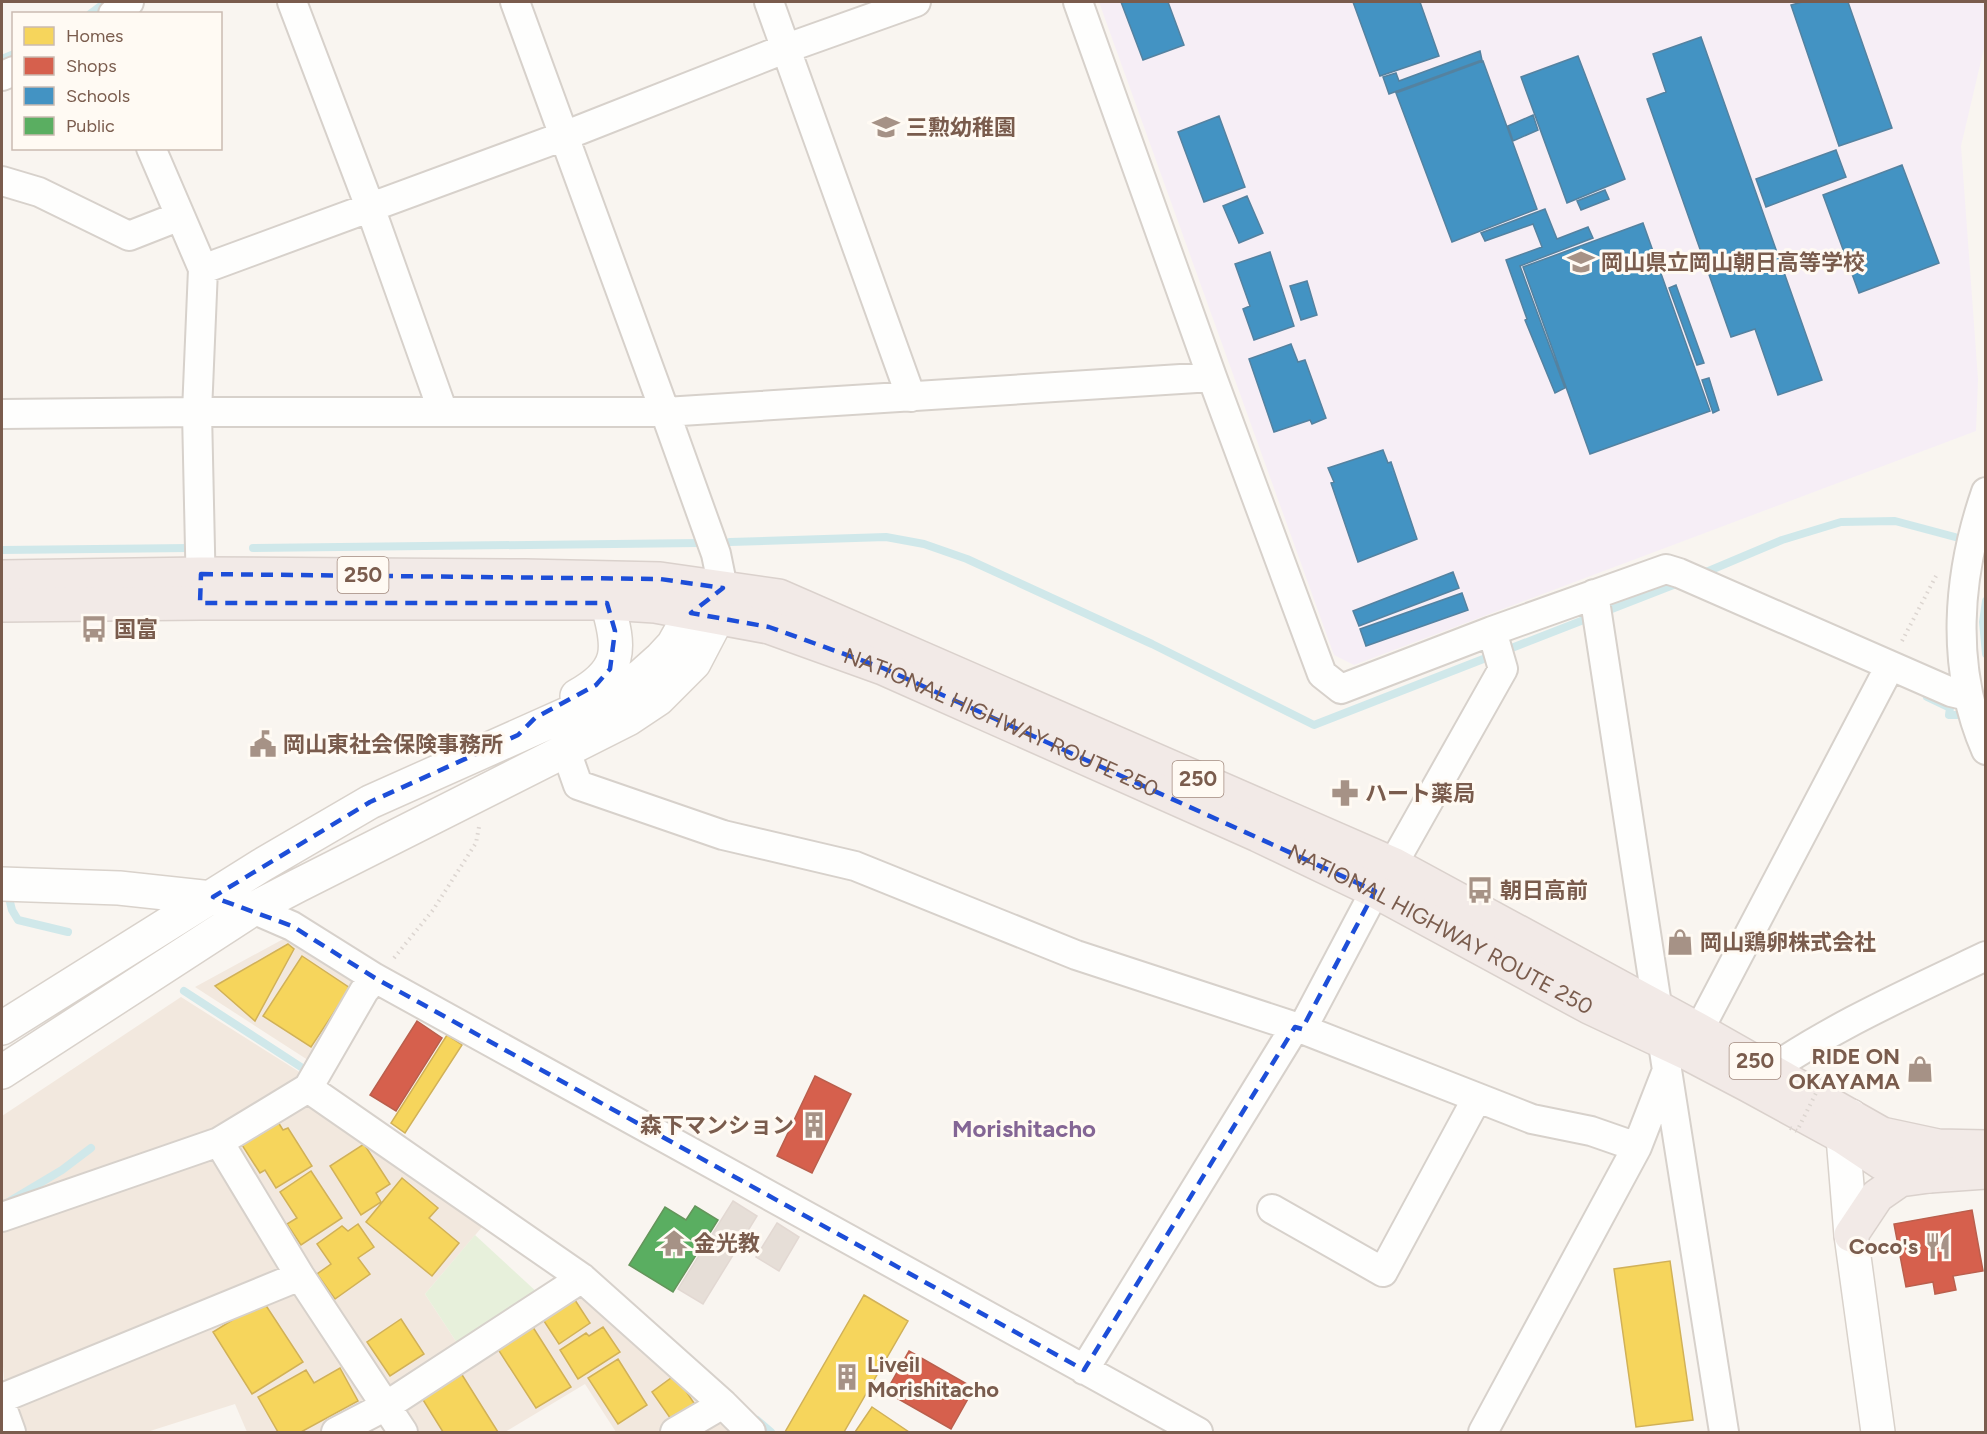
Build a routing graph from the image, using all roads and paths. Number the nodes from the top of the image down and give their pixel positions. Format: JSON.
{"nodes":[{"id":1,"x":129,"y":2,"type":"edge"},
{"id":2,"x":292,"y":2,"type":"edge"},
{"id":3,"x":515,"y":2,"type":"edge"},
{"id":4,"x":769,"y":2,"type":"edge"},
{"id":5,"x":916,"y":2,"type":"edge"},
{"id":6,"x":1078,"y":2,"type":"edge"},
{"id":7,"x":116,"y":12,"type":"edge"},
{"id":8,"x":787,"y":48,"type":"junction"},
{"id":9,"x":564,"y":136,"type":"junction"},
{"id":10,"x":152,"y":150,"type":"edge"},
{"id":11,"x":2,"y":181,"type":"edge"},
{"id":12,"x":370,"y":207,"type":"junction"},
{"id":13,"x":180,"y":216,"type":"junction"},
{"id":14,"x":202,"y":269,"type":"junction"},
{"id":15,"x":1212,"y":377,"type":"junction"},
{"id":16,"x":911,"y":397,"type":"junction"},
{"id":17,"x":197,"y":412,"type":"junction"},
{"id":18,"x":443,"y":412,"type":"junction"},
{"id":19,"x":665,"y":412,"type":"junction"},
{"id":20,"x":2,"y":414,"type":"edge"},
{"id":21,"x":1986,"y":492,"type":"edge"},
{"id":22,"x":1936,"y":575,"type":"dead end"},
{"id":23,"x":2,"y":577,"type":"edge"},
{"id":24,"x":201,"y":588,"type":"junction"},
{"id":25,"x":607,"y":603,"type":"junction"},
{"id":26,"x":2,"y":605,"type":"edge"},
{"id":27,"x":711,"y":606,"type":"junction"},
{"id":28,"x":1597,"y":608,"type":"junction"},
{"id":29,"x":1497,"y":646,"type":"junction"},
{"id":30,"x":1890,"y":666,"type":"junction"},
{"id":31,"x":1968,"y":696,"type":"junction"},
{"id":32,"x":518,"y":735,"type":"junction"},
{"id":33,"x":1986,"y":750,"type":"edge"},
{"id":34,"x":566,"y":751,"type":"junction"},
{"id":35,"x":479,"y":827,"type":"dead end"},
{"id":36,"x":1393,"y":864,"type":"junction"},
{"id":37,"x":2,"y":884,"type":"edge"},
{"id":38,"x":1375,"y":891,"type":"junction"},
{"id":39,"x":213,"y":897,"type":"junction"},
{"id":40,"x":254,"y":909,"type":"junction"},
{"id":41,"x":1986,"y":956,"type":"edge"},
{"id":42,"x":375,"y":978,"type":"junction"},
{"id":43,"x":1657,"y":1008,"type":"junction"},
{"id":44,"x":2,"y":1028,"type":"edge"},
{"id":45,"x":1298,"y":1028,"type":"junction"},
{"id":46,"x":1679,"y":1049,"type":"junction"},
{"id":47,"x":2,"y":1072,"type":"edge"},
{"id":48,"x":1759,"y":1077,"type":"junction"},
{"id":49,"x":1830,"y":1079,"type":"dead end"},
{"id":50,"x":308,"y":1088,"type":"junction"},
{"id":51,"x":1477,"y":1098,"type":"junction"},
{"id":52,"x":1847,"y":1127,"type":"junction"},
{"id":53,"x":1790,"y":1128,"type":"dead end"},
{"id":54,"x":219,"y":1142,"type":"junction"},
{"id":55,"x":1637,"y":1147,"type":"junction"},
{"id":56,"x":1986,"y":1147,"type":"edge"},
{"id":57,"x":1986,"y":1172,"type":"edge"},
{"id":58,"x":1929,"y":1176,"type":"junction"},
{"id":59,"x":1272,"y":1209,"type":"dead end"},
{"id":60,"x":2,"y":1217,"type":"edge"},
{"id":61,"x":1851,"y":1235,"type":"junction"},
{"id":62,"x":300,"y":1276,"type":"junction"},
{"id":63,"x":582,"y":1278,"type":"junction"},
{"id":64,"x":1084,"y":1370,"type":"junction"},
{"id":65,"x":2,"y":1398,"type":"edge"},
{"id":66,"x":723,"y":1404,"type":"junction"},
{"id":67,"x":386,"y":1406,"type":"junction"},
{"id":68,"x":2,"y":1407,"type":"edge"},
{"id":69,"x":11,"y":1432,"type":"edge"},
{"id":70,"x":336,"y":1432,"type":"edge"},
{"id":71,"x":403,"y":1432,"type":"edge"},
{"id":72,"x":675,"y":1432,"type":"edge"},
{"id":73,"x":751,"y":1432,"type":"edge"},
{"id":74,"x":1198,"y":1432,"type":"edge"},
{"id":75,"x":1483,"y":1432,"type":"edge"},
{"id":76,"x":1724,"y":1432,"type":"edge"},
{"id":77,"x":1878,"y":1432,"type":"edge"}],
"edges":[{"from":1,"to":7,"type":"street"},
{"from":2,"to":12,"type":"street"},
{"from":3,"to":9,"type":"street"},
{"from":4,"to":8,"type":"street"},
{"from":5,"to":8,"type":"street"},
{"from":6,"to":15,"type":"street"},
{"from":8,"to":9,"type":"street"},
{"from":8,"to":16,"type":"street"},
{"from":9,"to":12,"type":"street"},
{"from":9,"to":19,"type":"street"},
{"from":10,"to":13,"type":"street"},
{"from":11,"to":13,"type":"street"},
{"from":12,"to":14,"type":"street"},
{"from":12,"to":18,"type":"street"},
{"from":13,"to":14,"type":"street"},
{"from":14,"to":17,"type":"street"},
{"from":15,"to":16,"type":"street"},
{"from":15,"to":29,"type":"street"},
{"from":16,"to":19,"type":"street"},
{"from":17,"to":18,"type":"street"},
{"from":17,"to":20,"type":"street"},
{"from":17,"to":24,"type":"street"},
{"from":18,"to":19,"type":"street"},
{"from":19,"to":27,"type":"street"},
{"from":21,"to":31,"type":"street"},
{"from":22,"to":30,"type":"path"},
{"from":23,"to":24,"type":"highway","name":"NATIONAL HIGHWAY ROUTE 250","number":"250"},
{"from":24,"to":25,"type":"highway","name":"NATIONAL HIGHWAY ROUTE 250","number":"250"},
{"from":24,"to":26,"type":"highway","name":"NATIONAL HIGHWAY ROUTE 250","number":"250"},
{"from":24,"to":27,"type":"highway","name":"NATIONAL HIGHWAY ROUTE 250","number":"250"},
{"from":25,"to":27,"type":"highway","name":"NATIONAL HIGHWAY ROUTE 250","number":"250"},
{"from":25,"to":32,"type":"street"},
{"from":27,"to":32,"type":"street"},
{"from":27,"to":34,"type":"street"},
{"from":27,"to":36,"type":"highway","name":"NATIONAL HIGHWAY ROUTE 250","number":"250"},
{"from":27,"to":38,"type":"highway","name":"NATIONAL HIGHWAY ROUTE 250","number":"250"},
{"from":28,"to":29,"type":"street"},
{"from":28,"to":30,"type":"street"},
{"from":28,"to":43,"type":"street"},
{"from":29,"to":36,"type":"street"},
{"from":30,"to":31,"type":"street"},
{"from":30,"to":46,"type":"street"},
{"from":31,"to":33,"type":"street"},
{"from":32,"to":39,"type":"street"},
{"from":34,"to":40,"type":"street"},
{"from":34,"to":45,"type":"street"},
{"from":35,"to":42,"type":"path"},
{"from":36,"to":43,"type":"highway","name":"NATIONAL HIGHWAY ROUTE 250","number":"250"},
{"from":37,"to":39,"type":"street"},
{"from":38,"to":45,"type":"street"},
{"from":38,"to":46,"type":"highway","name":"NATIONAL HIGHWAY ROUTE 250","number":"250"},
{"from":39,"to":40,"type":"street"},
{"from":39,"to":44,"type":"street"},
{"from":40,"to":42,"type":"street"},
{"from":40,"to":47,"type":"street"},
{"from":41,"to":48,"type":"street"},
{"from":42,"to":50,"type":"street"},
{"from":42,"to":64,"type":"street"},
{"from":43,"to":46,"type":"highway","name":"NATIONAL HIGHWAY ROUTE 250","number":"250"},
{"from":45,"to":51,"type":"street"},
{"from":45,"to":64,"type":"street"},
{"from":46,"to":48,"type":"highway","name":"NATIONAL HIGHWAY ROUTE 250","number":"250"},
{"from":46,"to":55,"type":"street"},
{"from":46,"to":76,"type":"street"},
{"from":48,"to":52,"type":"highway","name":"NATIONAL HIGHWAY ROUTE 250","number":"250"},
{"from":49,"to":53,"type":"path","bridge":true},
{"from":50,"to":54,"type":"street"},
{"from":50,"to":63,"type":"street"},
{"from":51,"to":55,"type":"street"},
{"from":51,"to":59,"type":"street"},
{"from":52,"to":56,"type":"highway","name":"NATIONAL HIGHWAY ROUTE 250","number":"250"},
{"from":52,"to":58,"type":"highway","name":"NATIONAL HIGHWAY ROUTE 250","number":"250"},
{"from":52,"to":61,"type":"street"},
{"from":54,"to":60,"type":"street"},
{"from":54,"to":62,"type":"street"},
{"from":55,"to":75,"type":"street"},
{"from":57,"to":58,"type":"highway","name":"NATIONAL HIGHWAY ROUTE 250","number":"250"},
{"from":58,"to":61,"type":"highway"},
{"from":61,"to":77,"type":"street"},
{"from":62,"to":65,"type":"street"},
{"from":62,"to":67,"type":"street"},
{"from":63,"to":66,"type":"street"},
{"from":63,"to":67,"type":"street"},
{"from":64,"to":74,"type":"street"},
{"from":66,"to":72,"type":"street"},
{"from":66,"to":73,"type":"street"},
{"from":67,"to":70,"type":"street"},
{"from":67,"to":71,"type":"street"},
{"from":68,"to":69,"type":"street"}]}
